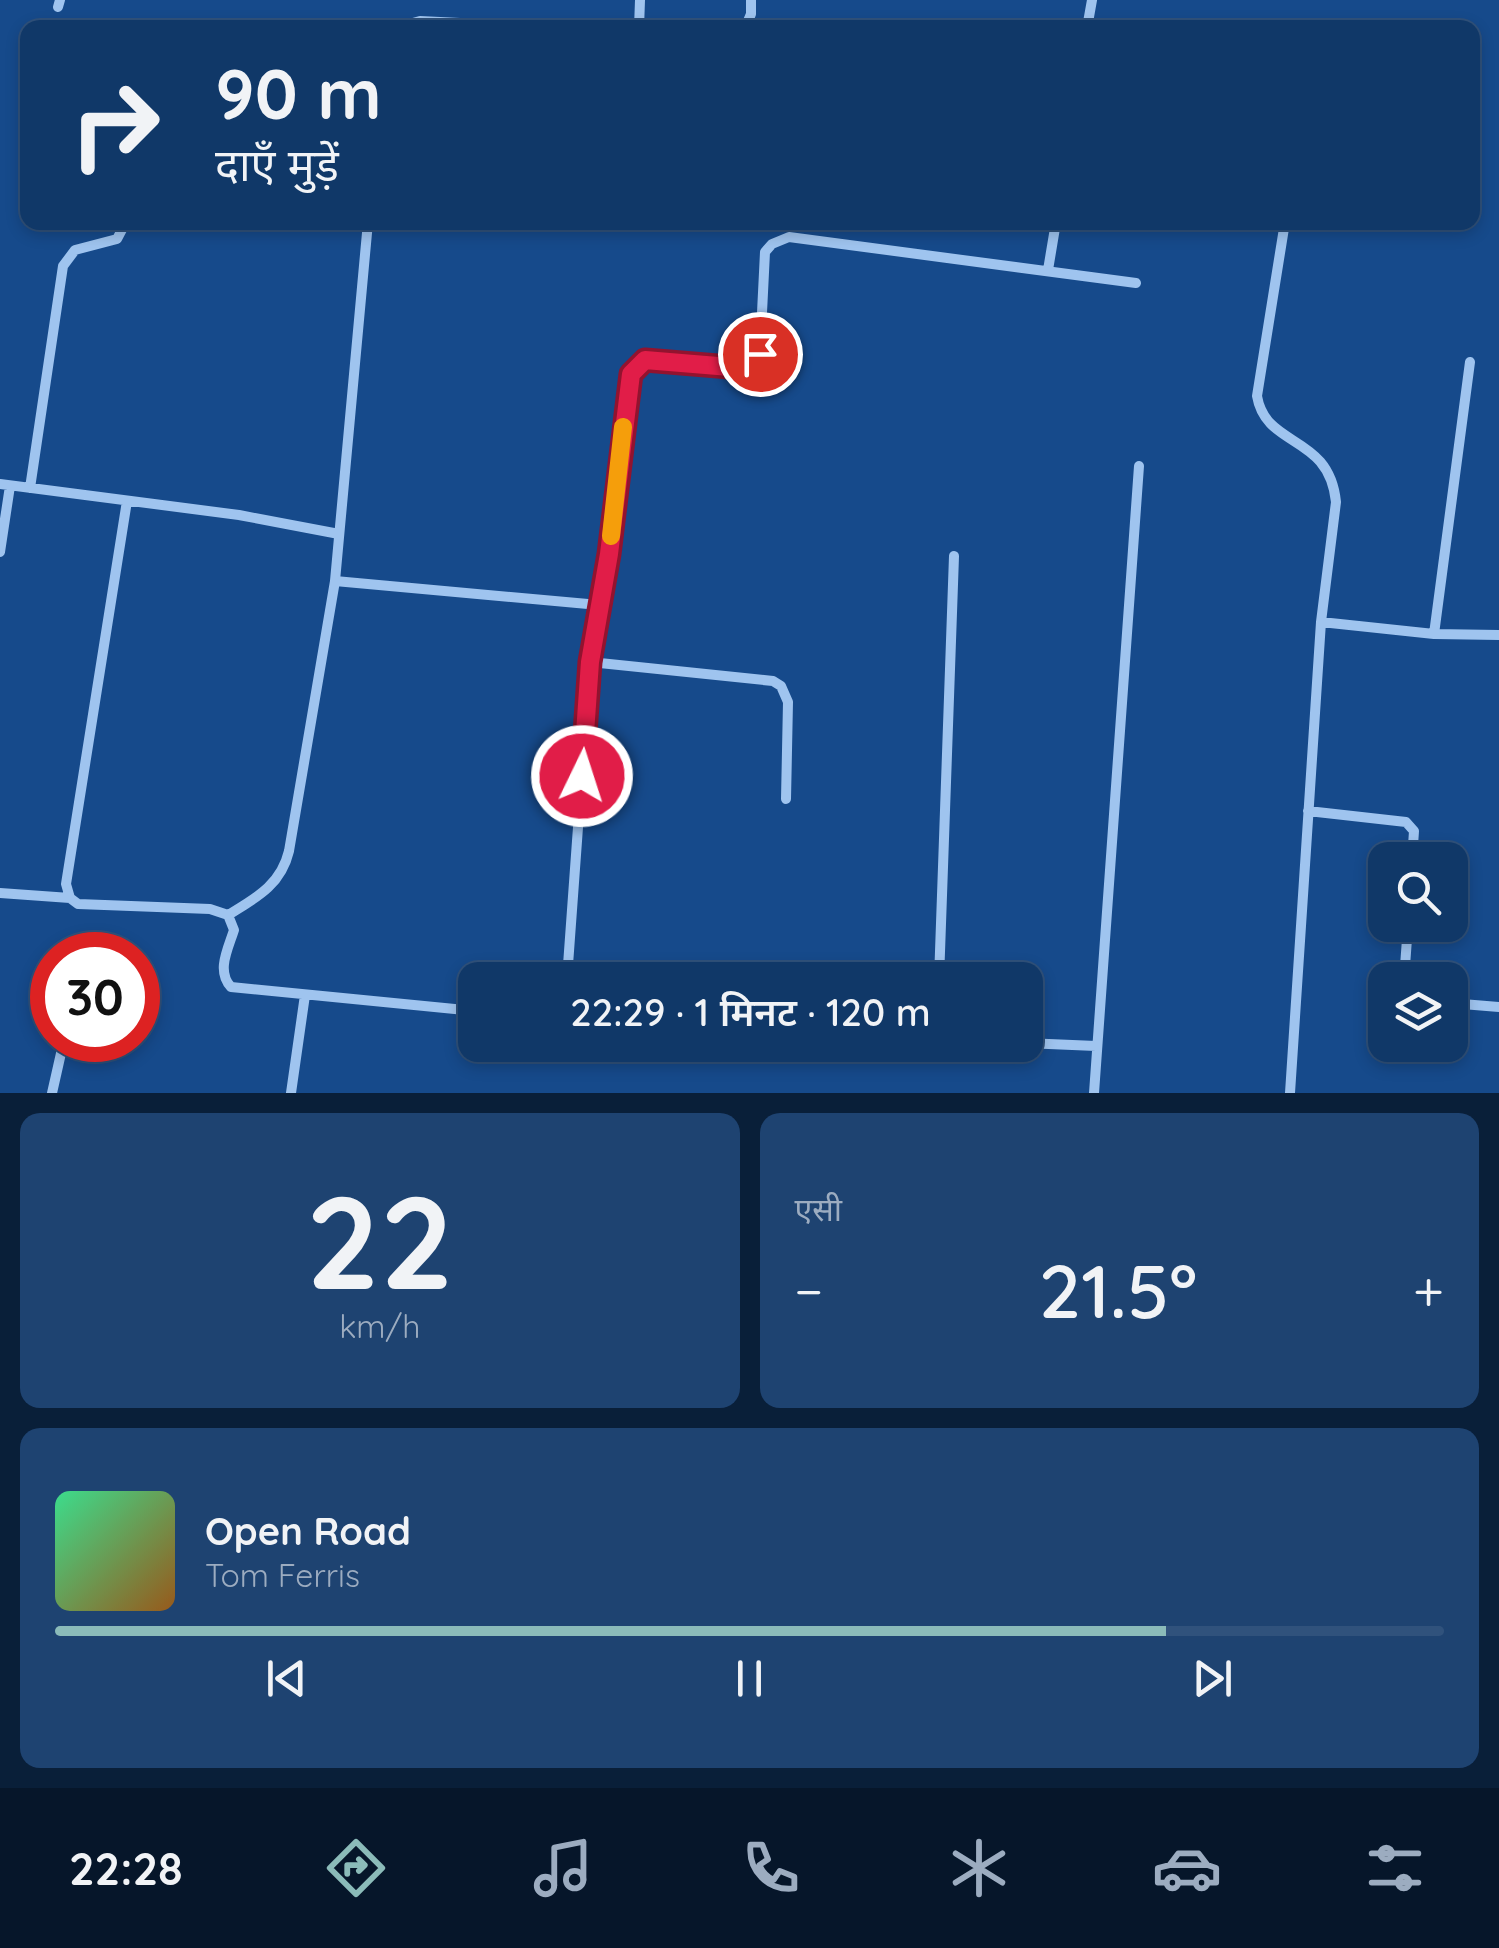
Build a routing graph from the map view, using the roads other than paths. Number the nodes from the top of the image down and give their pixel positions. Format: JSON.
{"nodes":[{"id":1,"x":122,"y":230,"type":"edge"},
{"id":2,"x":367,"y":230,"type":"edge"},
{"id":3,"x":1055,"y":230,"type":"edge"},
{"id":4,"x":1284,"y":230,"type":"edge"},
{"id":5,"x":1048,"y":270,"type":"junction"},
{"id":6,"x":1136,"y":283,"type":"dead end"},
{"id":7,"x":1470,"y":362,"type":"dead end"},
{"id":8,"x":1139,"y":466,"type":"dead end"},
{"id":9,"x":5,"y":485,"type":"edge"},
{"id":10,"x":30,"y":488,"type":"junction"},
{"id":11,"x":127,"y":501,"type":"junction"},
{"id":12,"x":339,"y":534,"type":"junction"},
{"id":13,"x":0,"y":552,"type":"edge"},
{"id":14,"x":954,"y":556,"type":"dead end"},
{"id":15,"x":335,"y":581,"type":"junction"},
{"id":16,"x":599,"y":605,"type":"junction"},
{"id":17,"x":1320,"y":622,"type":"junction"},
{"id":18,"x":1434,"y":634,"type":"junction"},
{"id":19,"x":1499,"y":635,"type":"edge"},
{"id":20,"x":590,"y":662,"type":"junction"},
{"id":21,"x":786,"y":800,"type":"dead end"},
{"id":22,"x":1308,"y":811,"type":"junction"},
{"id":23,"x":1413,"y":842,"type":"edge"},
{"id":24,"x":0,"y":893,"type":"edge"},
{"id":25,"x":70,"y":898,"type":"junction"},
{"id":26,"x":228,"y":915,"type":"junction"},
{"id":27,"x":568,"y":962,"type":"edge"},
{"id":28,"x":939,"y":962,"type":"edge"},
{"id":29,"x":304,"y":995,"type":"junction"},
{"id":30,"x":1468,"y":1004,"type":"edge"},
{"id":31,"x":1499,"y":1007,"type":"edge"},
{"id":32,"x":458,"y":1009,"type":"edge"},
{"id":33,"x":1043,"y":1044,"type":"edge"},
{"id":34,"x":1096,"y":1046,"type":"junction"},
{"id":35,"x":59,"y":1062,"type":"edge"},
{"id":36,"x":52,"y":1093,"type":"edge"},
{"id":37,"x":291,"y":1093,"type":"edge"},
{"id":38,"x":1094,"y":1093,"type":"edge"},
{"id":39,"x":1290,"y":1093,"type":"edge"}],
"edges":[{"from":1,"to":10,"type":"street"},
{"from":2,"to":12,"type":"street"},
{"from":3,"to":5,"type":"street"},
{"from":4,"to":17,"type":"street"},
{"from":5,"to":6,"type":"street"},
{"from":5,"to":16,"type":"street"},
{"from":7,"to":18,"type":"street"},
{"from":8,"to":34,"type":"street"},
{"from":9,"to":10,"type":"street"},
{"from":9,"to":13,"type":"street"},
{"from":10,"to":11,"type":"street"},
{"from":11,"to":12,"type":"street"},
{"from":11,"to":25,"type":"street"},
{"from":12,"to":15,"type":"street"},
{"from":14,"to":28,"type":"street"},
{"from":15,"to":16,"type":"street"},
{"from":15,"to":26,"type":"street"},
{"from":16,"to":20,"type":"street"},
{"from":17,"to":18,"type":"street"},
{"from":17,"to":22,"type":"street"},
{"from":18,"to":19,"type":"street"},
{"from":20,"to":21,"type":"street"},
{"from":20,"to":27,"type":"street"},
{"from":22,"to":23,"type":"street"},
{"from":22,"to":39,"type":"street"},
{"from":24,"to":25,"type":"street"},
{"from":25,"to":26,"type":"street"},
{"from":26,"to":29,"type":"street"},
{"from":29,"to":32,"type":"street"},
{"from":29,"to":37,"type":"street"},
{"from":30,"to":31,"type":"street"},
{"from":33,"to":34,"type":"street"},
{"from":34,"to":38,"type":"street"},
{"from":35,"to":36,"type":"street"}]}
